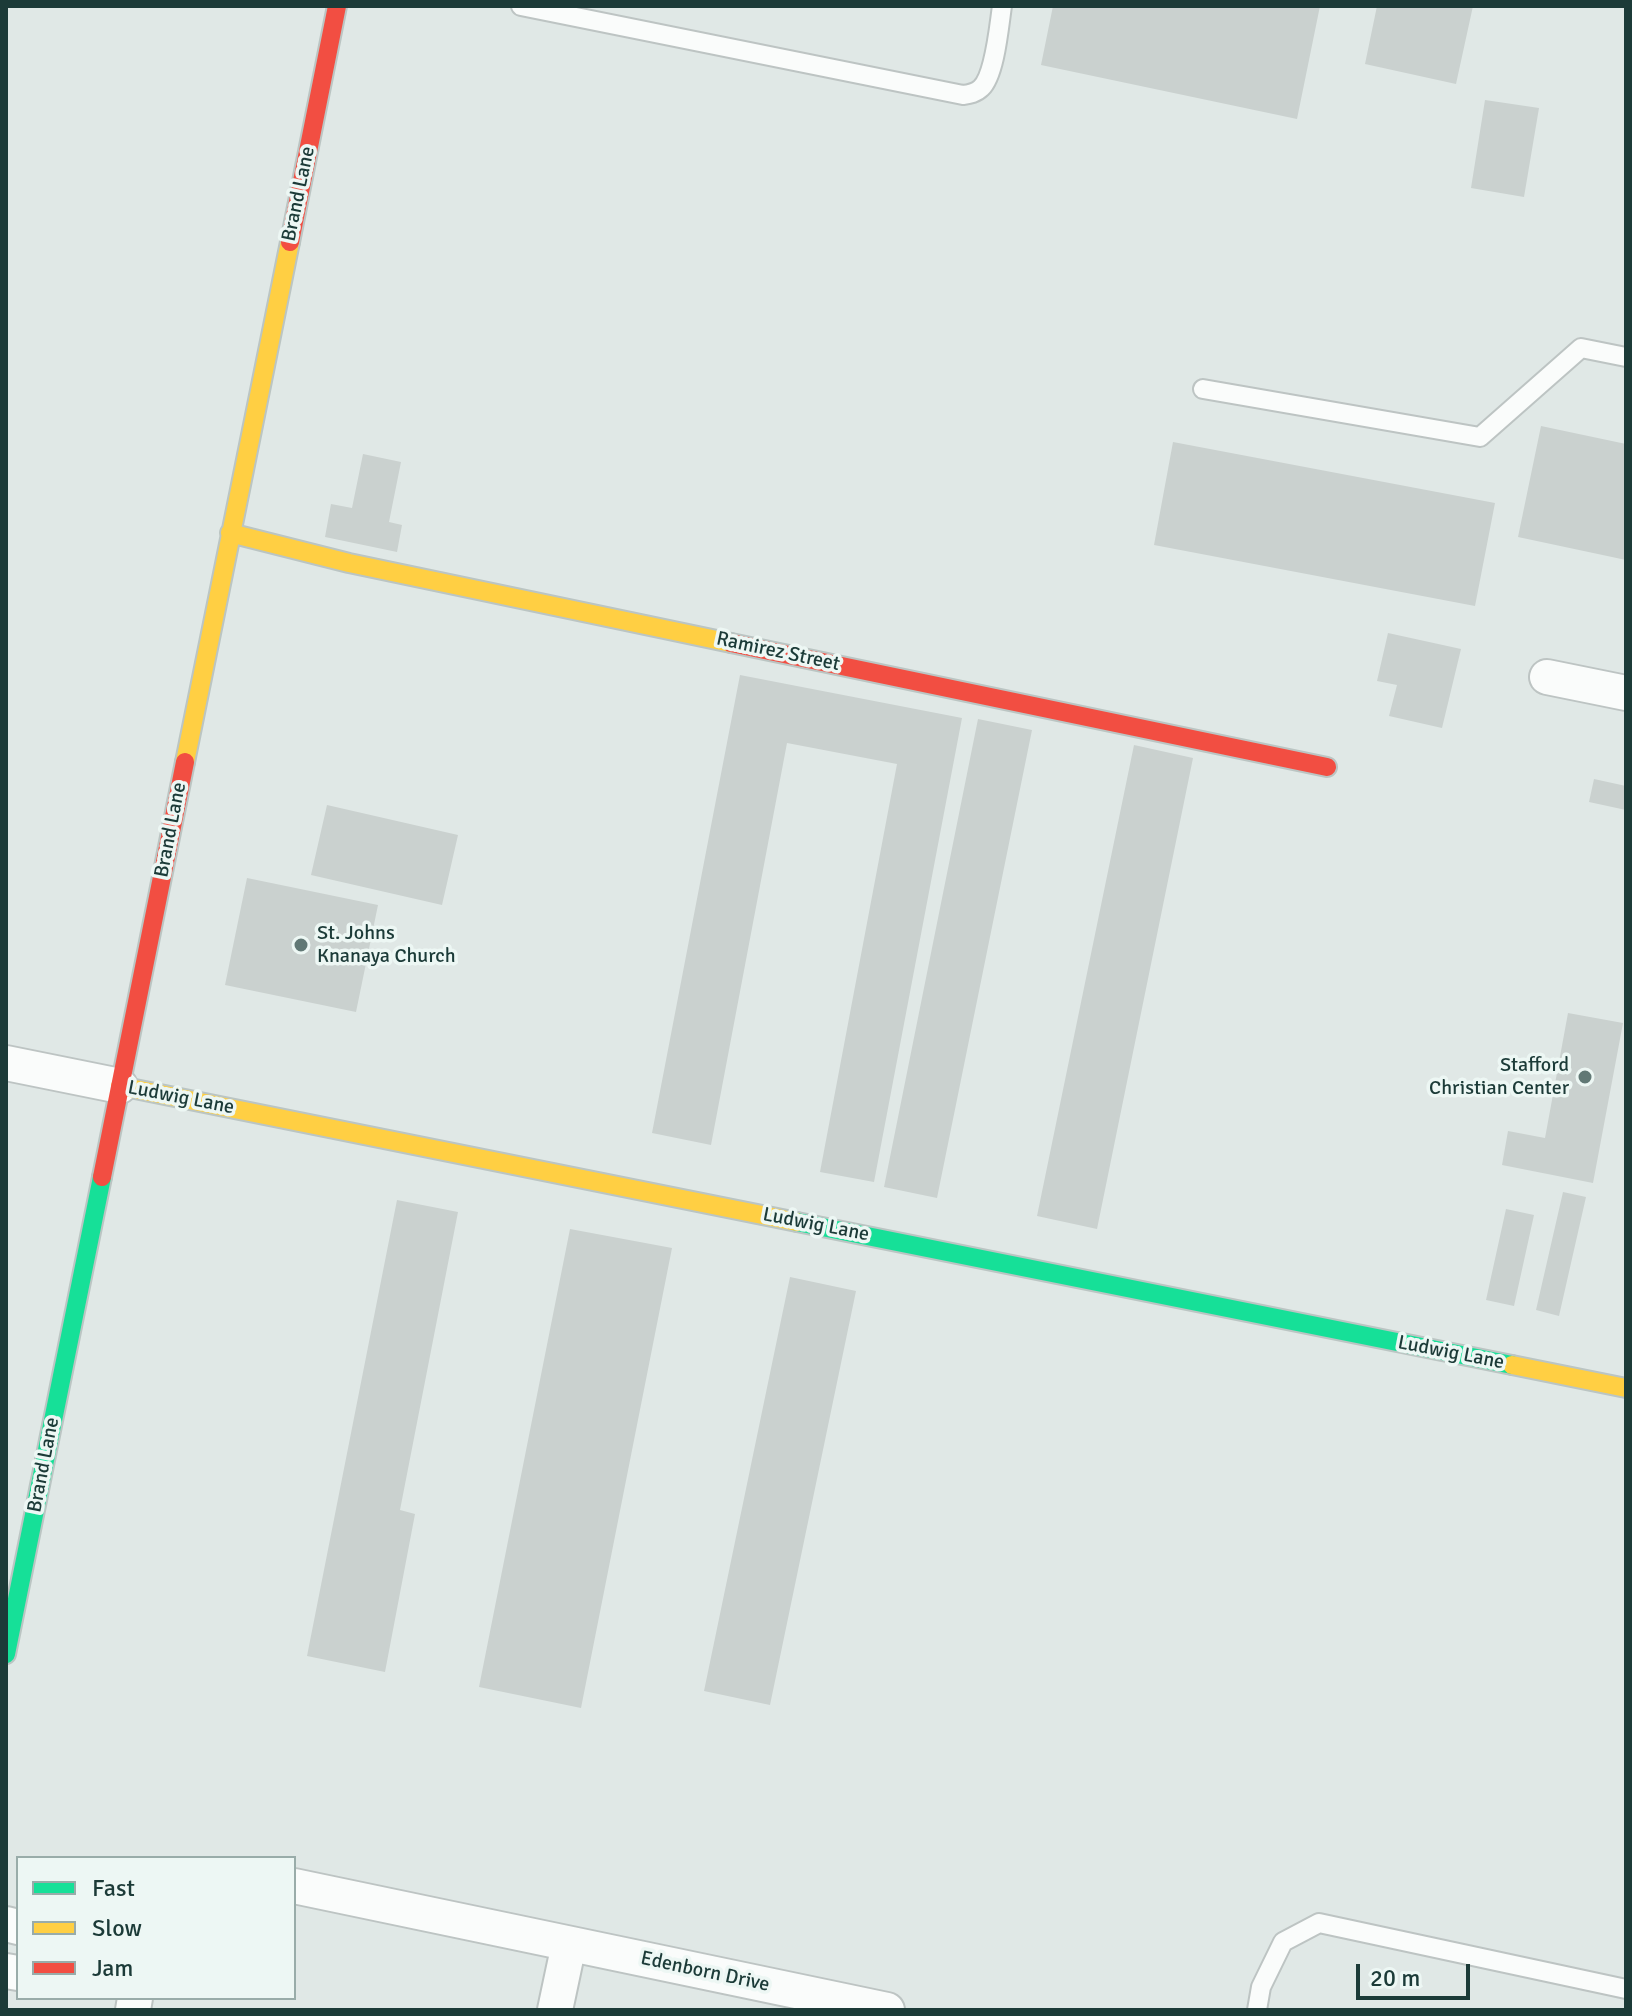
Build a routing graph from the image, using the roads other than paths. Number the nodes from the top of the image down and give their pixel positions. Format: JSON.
{"nodes":[{"id":1,"x":337,"y":6,"type":"edge"},
{"id":2,"x":521,"y":6,"type":"edge"},
{"id":3,"x":1002,"y":6,"type":"edge"},
{"id":4,"x":1626,"y":357,"type":"edge"},
{"id":5,"x":1203,"y":389,"type":"dead end"},
{"id":6,"x":230,"y":533,"type":"junction"},
{"id":7,"x":1547,"y":677,"type":"dead end"},
{"id":8,"x":1626,"y":693,"type":"edge"},
{"id":9,"x":1327,"y":767,"type":"dead end"},
{"id":10,"x":6,"y":1063,"type":"edge"},
{"id":11,"x":120,"y":1086,"type":"junction"},
{"id":12,"x":1626,"y":1388,"type":"edge"},
{"id":13,"x":6,"y":1654,"type":"edge"},
{"id":14,"x":296,"y":1886,"type":"edge"},
{"id":15,"x":569,"y":1944,"type":"junction"},
{"id":16,"x":1626,"y":1989,"type":"edge"},
{"id":17,"x":555,"y":2010,"type":"edge"},
{"id":18,"x":887,"y":2010,"type":"edge"},
{"id":19,"x":1257,"y":2010,"type":"edge"}],
"edges":[{"from":1,"to":6,"type":"street","name":"Brand Lane"},
{"from":2,"to":3,"type":"lane"},
{"from":4,"to":5,"type":"lane"},
{"from":6,"to":9,"type":"street","name":"Ramirez Street"},
{"from":6,"to":11,"type":"street","name":"Brand Lane"},
{"from":7,"to":8,"type":"street"},
{"from":10,"to":11,"type":"street","name":"Ludwig Lane"},
{"from":11,"to":12,"type":"street","name":"Ludwig Lane"},
{"from":11,"to":13,"type":"street","name":"Brand Lane"},
{"from":14,"to":15,"type":"street","name":"Edenborn Drive"},
{"from":15,"to":17,"type":"street"},
{"from":15,"to":18,"type":"street","name":"Edenborn Drive"},
{"from":16,"to":19,"type":"lane"}]}
